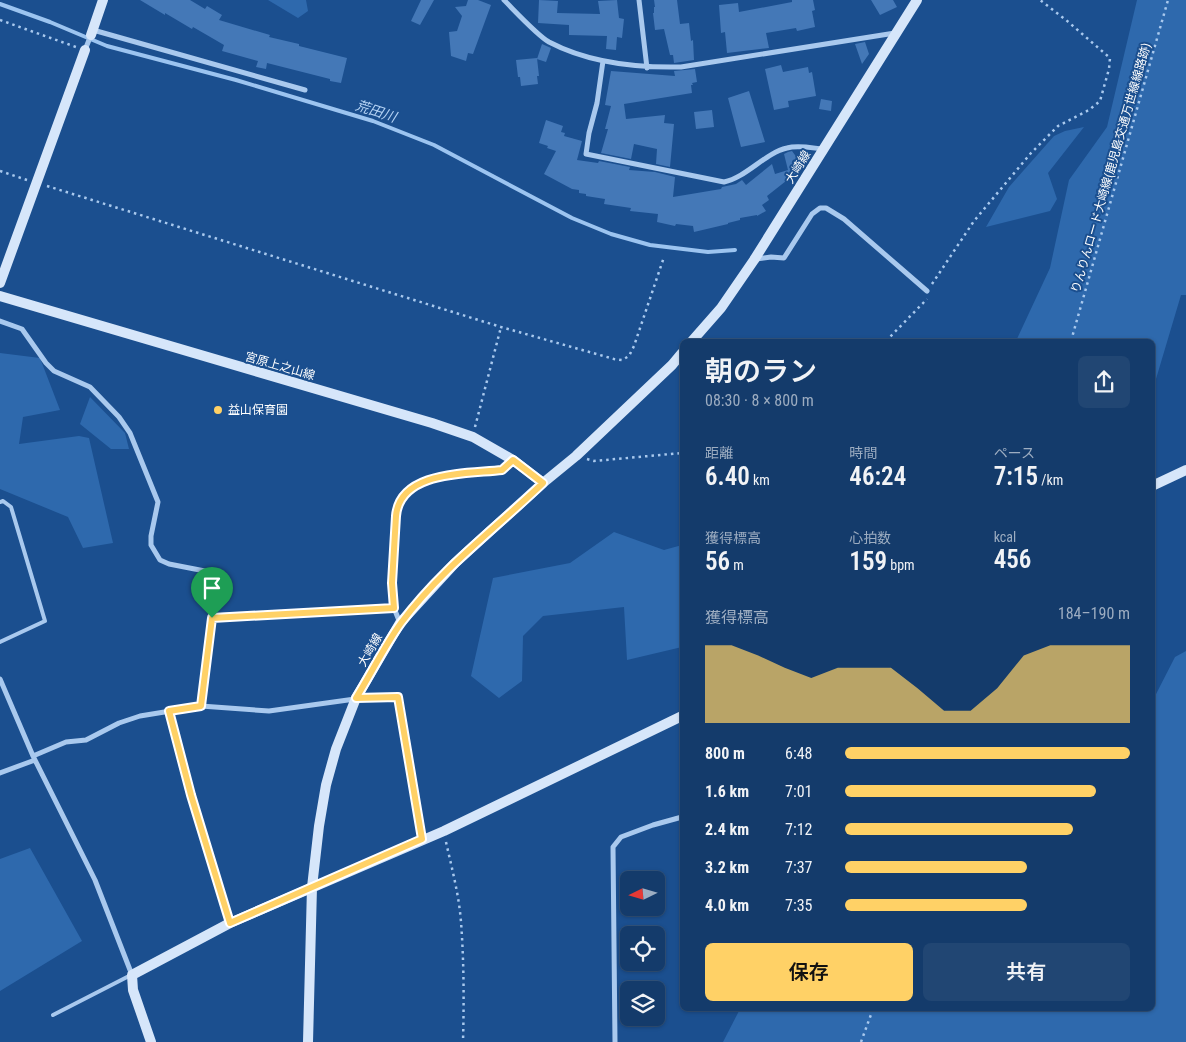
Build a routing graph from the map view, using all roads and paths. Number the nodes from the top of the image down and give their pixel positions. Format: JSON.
{"nodes":[{"id":1,"x":103,"y":0,"type":"edge"},
{"id":2,"x":504,"y":0,"type":"edge"},
{"id":3,"x":639,"y":0,"type":"edge"},
{"id":4,"x":917,"y":0,"type":"edge"},
{"id":5,"x":1040,"y":0,"type":"edge"},
{"id":6,"x":1168,"y":0,"type":"edge"},
{"id":7,"x":0,"y":20,"type":"edge"},
{"id":8,"x":92,"y":33,"type":"junction"},
{"id":9,"x":897,"y":33,"type":"junction"},
{"id":10,"x":85,"y":50,"type":"junction"},
{"id":11,"x":603,"y":60,"type":"junction"},
{"id":12,"x":647,"y":68,"type":"junction"},
{"id":13,"x":305,"y":90,"type":"dead end"},
{"id":14,"x":824,"y":149,"type":"junction"},
{"id":15,"x":0,"y":171,"type":"edge"},
{"id":16,"x":36,"y":182,"type":"junction"},
{"id":17,"x":664,"y":257,"type":"dead end"},
{"id":18,"x":754,"y":260,"type":"junction"},
{"id":19,"x":0,"y":283,"type":"edge"},
{"id":20,"x":927,"y":291,"type":"junction"},
{"id":21,"x":0,"y":296,"type":"edge"},
{"id":22,"x":0,"y":321,"type":"edge"},
{"id":23,"x":501,"y":327,"type":"junction"},
{"id":24,"x":694,"y":339,"type":"edge"},
{"id":25,"x":888,"y":339,"type":"edge"},
{"id":26,"x":1073,"y":339,"type":"edge"},
{"id":27,"x":680,"y":355,"type":"edge"},
{"id":28,"x":473,"y":438,"type":"junction"},
{"id":29,"x":680,"y":453,"type":"edge"},
{"id":30,"x":576,"y":456,"type":"junction"},
{"id":31,"x":513,"y":460,"type":"junction"},
{"id":32,"x":1186,"y":470,"type":"edge"},
{"id":33,"x":543,"y":483,"type":"junction"},
{"id":34,"x":1155,"y":485,"type":"edge"},
{"id":35,"x":0,"y":502,"type":"edge"},
{"id":36,"x":394,"y":608,"type":"junction"},
{"id":37,"x":212,"y":618,"type":"junction"},
{"id":38,"x":400,"y":624,"type":"junction"},
{"id":39,"x":0,"y":642,"type":"edge"},
{"id":40,"x":0,"y":679,"type":"edge"},
{"id":41,"x":356,"y":698,"type":"junction"},
{"id":42,"x":201,"y":706,"type":"junction"},
{"id":43,"x":169,"y":711,"type":"junction"},
{"id":44,"x":680,"y":717,"type":"edge"},
{"id":45,"x":34,"y":758,"type":"junction"},
{"id":46,"x":0,"y":773,"type":"edge"},
{"id":47,"x":680,"y":818,"type":"edge"},
{"id":48,"x":444,"y":831,"type":"junction"},
{"id":49,"x":422,"y":839,"type":"junction"},
{"id":50,"x":312,"y":887,"type":"junction"},
{"id":51,"x":230,"y":923,"type":"junction"},
{"id":52,"x":132,"y":975,"type":"junction"},
{"id":53,"x":872,"y":1011,"type":"edge"},
{"id":54,"x":53,"y":1015,"type":"dead end"},
{"id":55,"x":151,"y":1042,"type":"edge"},
{"id":56,"x":308,"y":1042,"type":"edge"},
{"id":57,"x":463,"y":1042,"type":"edge"},
{"id":58,"x":615,"y":1042,"type":"edge"},
{"id":59,"x":861,"y":1042,"type":"edge"}],
"edges":[{"from":1,"to":8,"type":"street"},
{"from":2,"to":11,"type":"street"},
{"from":3,"to":12,"type":"street"},
{"from":4,"to":9,"type":"street","name":"大崎線"},
{"from":5,"to":20,"type":"path"},
{"from":6,"to":26,"type":"path","name":"りんりんロード大崎線(鹿児島交通万世線線路跡)"},
{"from":7,"to":10,"type":"path"},
{"from":8,"to":10,"type":"street"},
{"from":8,"to":13,"type":"street"},
{"from":9,"to":12,"type":"street"},
{"from":9,"to":14,"type":"street","name":"大崎線"},
{"from":10,"to":16,"type":"street"},
{"from":11,"to":12,"type":"street"},
{"from":11,"to":14,"type":"street"},
{"from":14,"to":18,"type":"street","name":"大崎線"},
{"from":15,"to":16,"type":"path"},
{"from":16,"to":19,"type":"street"},
{"from":16,"to":23,"type":"path"},
{"from":17,"to":23,"type":"path"},
{"from":18,"to":20,"type":"street"},
{"from":18,"to":24,"type":"street","name":"大崎線"},
{"from":20,"to":25,"type":"path"},
{"from":21,"to":28,"type":"street","name":"宮原上之山線"},
{"from":22,"to":37,"type":"street"},
{"from":23,"to":28,"type":"path"},
{"from":27,"to":30,"type":"street","name":"大崎線"},
{"from":28,"to":31,"type":"street","name":"宮原上之山線"},
{"from":29,"to":30,"type":"path"},
{"from":30,"to":33,"type":"street","name":"大崎線"},
{"from":31,"to":33,"type":"street","name":"宮原上之山線"},
{"from":31,"to":36,"type":"street"},
{"from":32,"to":34,"type":"street"},
{"from":33,"to":38,"type":"street","name":"大崎線"},
{"from":35,"to":39,"type":"lane"},
{"from":36,"to":37,"type":"street"},
{"from":36,"to":38,"type":"street"},
{"from":37,"to":42,"type":"street"},
{"from":38,"to":41,"type":"street","name":"大崎線"},
{"from":40,"to":45,"type":"street"},
{"from":41,"to":42,"type":"street"},
{"from":41,"to":49,"type":"path"},
{"from":41,"to":50,"type":"street","name":"大崎線"},
{"from":42,"to":43,"type":"street"},
{"from":43,"to":45,"type":"street"},
{"from":43,"to":51,"type":"street"},
{"from":44,"to":48,"type":"street"},
{"from":45,"to":46,"type":"street"},
{"from":45,"to":52,"type":"street"},
{"from":47,"to":58,"type":"street"},
{"from":48,"to":49,"type":"street"},
{"from":48,"to":57,"type":"path"},
{"from":49,"to":50,"type":"street"},
{"from":50,"to":51,"type":"street"},
{"from":50,"to":56,"type":"street","name":"大崎線"},
{"from":51,"to":52,"type":"street"},
{"from":52,"to":54,"type":"lane"},
{"from":52,"to":55,"type":"street"},
{"from":53,"to":59,"type":"path"}]}
